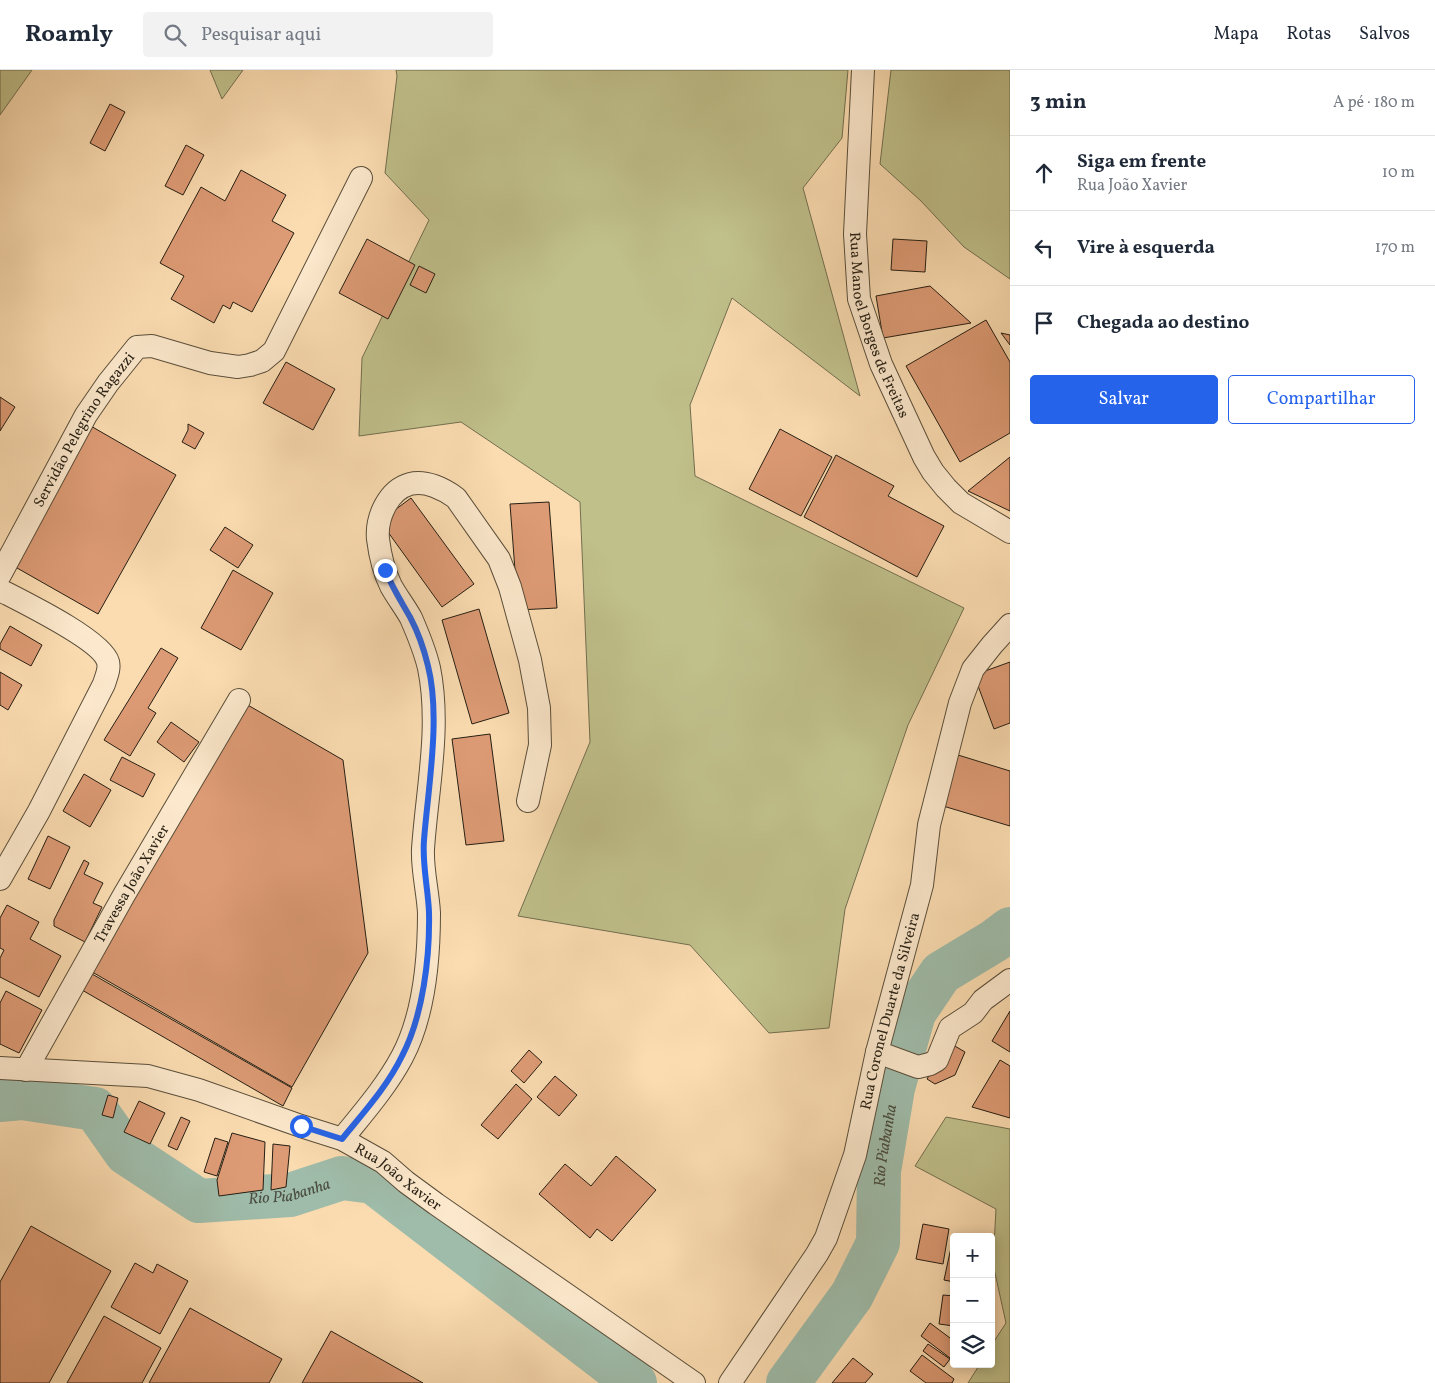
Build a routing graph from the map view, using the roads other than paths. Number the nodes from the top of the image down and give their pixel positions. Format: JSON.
{"nodes":[{"id":1,"x":864,"y":70,"type":"edge"},
{"id":2,"x":362,"y":178,"type":"dead end"},
{"id":3,"x":1010,"y":532,"type":"edge"},
{"id":4,"x":0,"y":575,"type":"edge"},
{"id":5,"x":0,"y":590,"type":"edge"},
{"id":6,"x":1010,"y":625,"type":"edge"},
{"id":7,"x":239,"y":700,"type":"dead end"},
{"id":8,"x":528,"y":801,"type":"dead end"},
{"id":9,"x":0,"y":879,"type":"edge"},
{"id":10,"x":1010,"y":980,"type":"edge"},
{"id":11,"x":895,"y":1059,"type":"junction"},
{"id":12,"x":0,"y":1068,"type":"edge"},
{"id":13,"x":26,"y":1070,"type":"junction"},
{"id":14,"x":342,"y":1139,"type":"junction"},
{"id":15,"x":694,"y":1383,"type":"edge"},
{"id":16,"x":730,"y":1383,"type":"edge"}],
"edges":[{"from":1,"to":3,"type":"street","name":"Rua Manoel Borges de Freitas"},
{"from":2,"to":4,"type":"street","name":"Servidão Pelegrino Ragazzi"},
{"from":5,"to":9,"type":"street"},
{"from":6,"to":11,"type":"street","name":"Rua Coronel Duarte da Silveira"},
{"from":7,"to":13,"type":"street","name":"Travessa João Xavier"},
{"from":8,"to":14,"type":"street"},
{"from":10,"to":11,"type":"street"},
{"from":11,"to":16,"type":"street","name":"Rua Coronel Duarte da Silveira"},
{"from":12,"to":13,"type":"street","name":"Rua João Xavier"},
{"from":13,"to":14,"type":"street","name":"Rua João Xavier"},
{"from":14,"to":15,"type":"street","name":"Rua João Xavier"}]}
